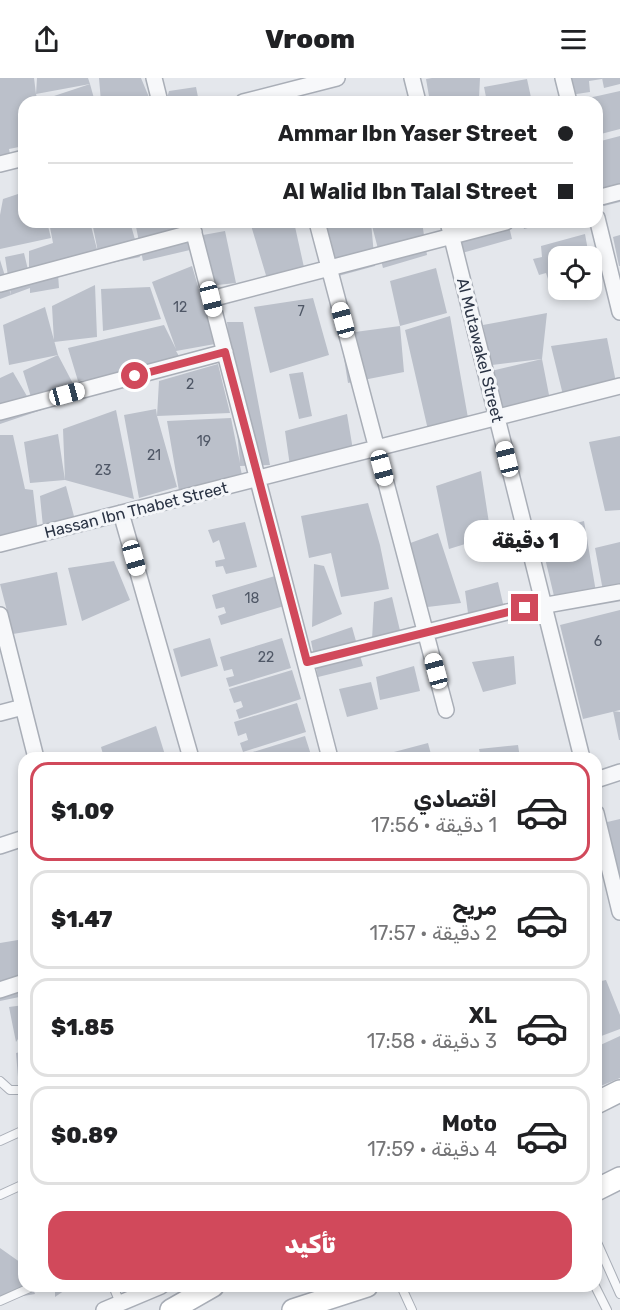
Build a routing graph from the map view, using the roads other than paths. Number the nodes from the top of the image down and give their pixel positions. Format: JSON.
{"nodes":[{"id":1,"x":154,"y":78,"type":"edge"},
{"id":2,"x":337,"y":78,"type":"edge"},
{"id":3,"x":412,"y":78,"type":"edge"},
{"id":4,"x":563,"y":78,"type":"edge"},
{"id":5,"x":158,"y":96,"type":"edge"},
{"id":6,"x":287,"y":96,"type":"edge"},
{"id":7,"x":416,"y":96,"type":"edge"},
{"id":8,"x":568,"y":96,"type":"edge"},
{"id":9,"x":18,"y":160,"type":"edge"},
{"id":10,"x":0,"y":164,"type":"edge"},
{"id":11,"x":620,"y":192,"type":"edge"},
{"id":12,"x":603,"y":196,"type":"edge"},
{"id":13,"x":190,"y":228,"type":"edge"},
{"id":14,"x":193,"y":228,"type":"edge"},
{"id":15,"x":319,"y":228,"type":"edge"},
{"id":16,"x":599,"y":228,"type":"edge"},
{"id":17,"x":450,"y":229,"type":"edge"},
{"id":18,"x":329,"y":268,"type":"junction"},
{"id":19,"x":0,"y":284,"type":"edge"},
{"id":20,"x":211,"y":299,"type":"junction"},
{"id":21,"x":620,"y":312,"type":"edge"},
{"id":22,"x":225,"y":352,"type":"junction"},
{"id":23,"x":620,"y":386,"type":"edge"},
{"id":24,"x":0,"y":412,"type":"edge"},
{"id":25,"x":497,"y":417,"type":"junction"},
{"id":26,"x":377,"y":448,"type":"junction"},
{"id":27,"x":258,"y":478,"type":"junction"},
{"id":28,"x":121,"y":513,"type":"junction"},
{"id":29,"x":0,"y":544,"type":"edge"},
{"id":30,"x":620,"y":592,"type":"edge"},
{"id":31,"x":544,"y":606,"type":"junction"},
{"id":32,"x":0,"y":615,"type":"edge"},
{"id":33,"x":426,"y":633,"type":"junction"},
{"id":34,"x":307,"y":662,"type":"junction"},
{"id":35,"x":23,"y":707,"type":"junction"},
{"id":36,"x":446,"y":710,"type":"dead end"},
{"id":37,"x":0,"y":713,"type":"edge"},
{"id":38,"x":34,"y":752,"type":"edge"},
{"id":39,"x":189,"y":752,"type":"edge"},
{"id":40,"x":329,"y":752,"type":"edge"},
{"id":41,"x":580,"y":752,"type":"edge"},
{"id":42,"x":620,"y":772,"type":"edge"},
{"id":43,"x":602,"y":778,"type":"edge"},
{"id":44,"x":602,"y":838,"type":"edge"},
{"id":45,"x":18,"y":840,"type":"edge"},
{"id":46,"x":0,"y":846,"type":"edge"},
{"id":47,"x":620,"y":912,"type":"edge"},
{"id":48,"x":18,"y":984,"type":"edge"},
{"id":49,"x":0,"y":990,"type":"edge"},
{"id":50,"x":0,"y":1081,"type":"edge"},
{"id":51,"x":18,"y":1090,"type":"edge"},
{"id":52,"x":620,"y":1091,"type":"edge"},
{"id":53,"x":602,"y":1100,"type":"edge"},
{"id":54,"x":18,"y":1133,"type":"edge"},
{"id":55,"x":0,"y":1141,"type":"edge"},
{"id":56,"x":620,"y":1178,"type":"edge"},
{"id":57,"x":18,"y":1187,"type":"edge"},
{"id":58,"x":602,"y":1187,"type":"edge"},
{"id":59,"x":0,"y":1195,"type":"edge"},
{"id":60,"x":602,"y":1254,"type":"edge"},
{"id":61,"x":20,"y":1292,"type":"edge"},
{"id":62,"x":116,"y":1292,"type":"edge"},
{"id":63,"x":146,"y":1292,"type":"edge"},
{"id":64,"x":202,"y":1292,"type":"edge"},
{"id":65,"x":348,"y":1292,"type":"edge"},
{"id":66,"x":403,"y":1292,"type":"edge"},
{"id":67,"x":598,"y":1292,"type":"edge"},
{"id":68,"x":620,"y":1294,"type":"edge"},
{"id":69,"x":0,"y":1301,"type":"edge"},
{"id":70,"x":120,"y":1302,"type":"junction"},
{"id":71,"x":409,"y":1309,"type":"edge"},
{"id":72,"x":104,"y":1310,"type":"edge"},
{"id":73,"x":171,"y":1310,"type":"edge"},
{"id":74,"x":293,"y":1310,"type":"edge"},
{"id":75,"x":607,"y":1310,"type":"edge"}],
"edges":[{"from":1,"to":5,"type":"street"},
{"from":2,"to":6,"type":"street"},
{"from":3,"to":7,"type":"street"},
{"from":4,"to":8,"type":"street"},
{"from":9,"to":10,"type":"street"},
{"from":11,"to":12,"type":"street"},
{"from":13,"to":19,"type":"street"},
{"from":14,"to":20,"type":"street"},
{"from":15,"to":18,"type":"street"},
{"from":16,"to":21,"type":"street"},
{"from":17,"to":18,"type":"street"},
{"from":17,"to":25,"type":"street","name":"Al Mutawakel Street"},
{"from":18,"to":20,"type":"street"},
{"from":18,"to":26,"type":"street"},
{"from":20,"to":22,"type":"street"},
{"from":22,"to":24,"type":"street"},
{"from":22,"to":27,"type":"street"},
{"from":23,"to":25,"type":"street","name":"Hassan Ibn Thabet Street"},
{"from":25,"to":26,"type":"street","name":"Hassan Ibn Thabet Street"},
{"from":25,"to":31,"type":"street","name":"Al Mutawakel Street"},
{"from":26,"to":27,"type":"street","name":"Hassan Ibn Thabet Street"},
{"from":26,"to":33,"type":"street"},
{"from":27,"to":28,"type":"street","name":"Hassan Ibn Thabet Street"},
{"from":27,"to":34,"type":"street"},
{"from":28,"to":29,"type":"street","name":"Hassan Ibn Thabet Street"},
{"from":28,"to":39,"type":"street"},
{"from":30,"to":31,"type":"street"},
{"from":31,"to":33,"type":"street"},
{"from":31,"to":41,"type":"street","name":"Al Mutawakel Street"},
{"from":32,"to":35,"type":"street"},
{"from":33,"to":34,"type":"street"},
{"from":33,"to":36,"type":"street"},
{"from":34,"to":40,"type":"street"},
{"from":35,"to":37,"type":"street"},
{"from":35,"to":38,"type":"street"},
{"from":42,"to":43,"type":"street"},
{"from":44,"to":47,"type":"street"},
{"from":45,"to":46,"type":"street"},
{"from":48,"to":49,"type":"street"},
{"from":50,"to":51,"type":"lane"},
{"from":52,"to":53,"type":"main road"},
{"from":54,"to":55,"type":"lane"},
{"from":56,"to":58,"type":"main road"},
{"from":57,"to":59,"type":"lane"},
{"from":60,"to":68,"type":"lane"},
{"from":61,"to":69,"type":"lane"},
{"from":62,"to":70,"type":"lane"},
{"from":63,"to":70,"type":"street"},
{"from":64,"to":73,"type":"main road"},
{"from":65,"to":74,"type":"main road"},
{"from":66,"to":71,"type":"lane"},
{"from":67,"to":75,"type":"lane"},
{"from":70,"to":72,"type":"street"}]}
